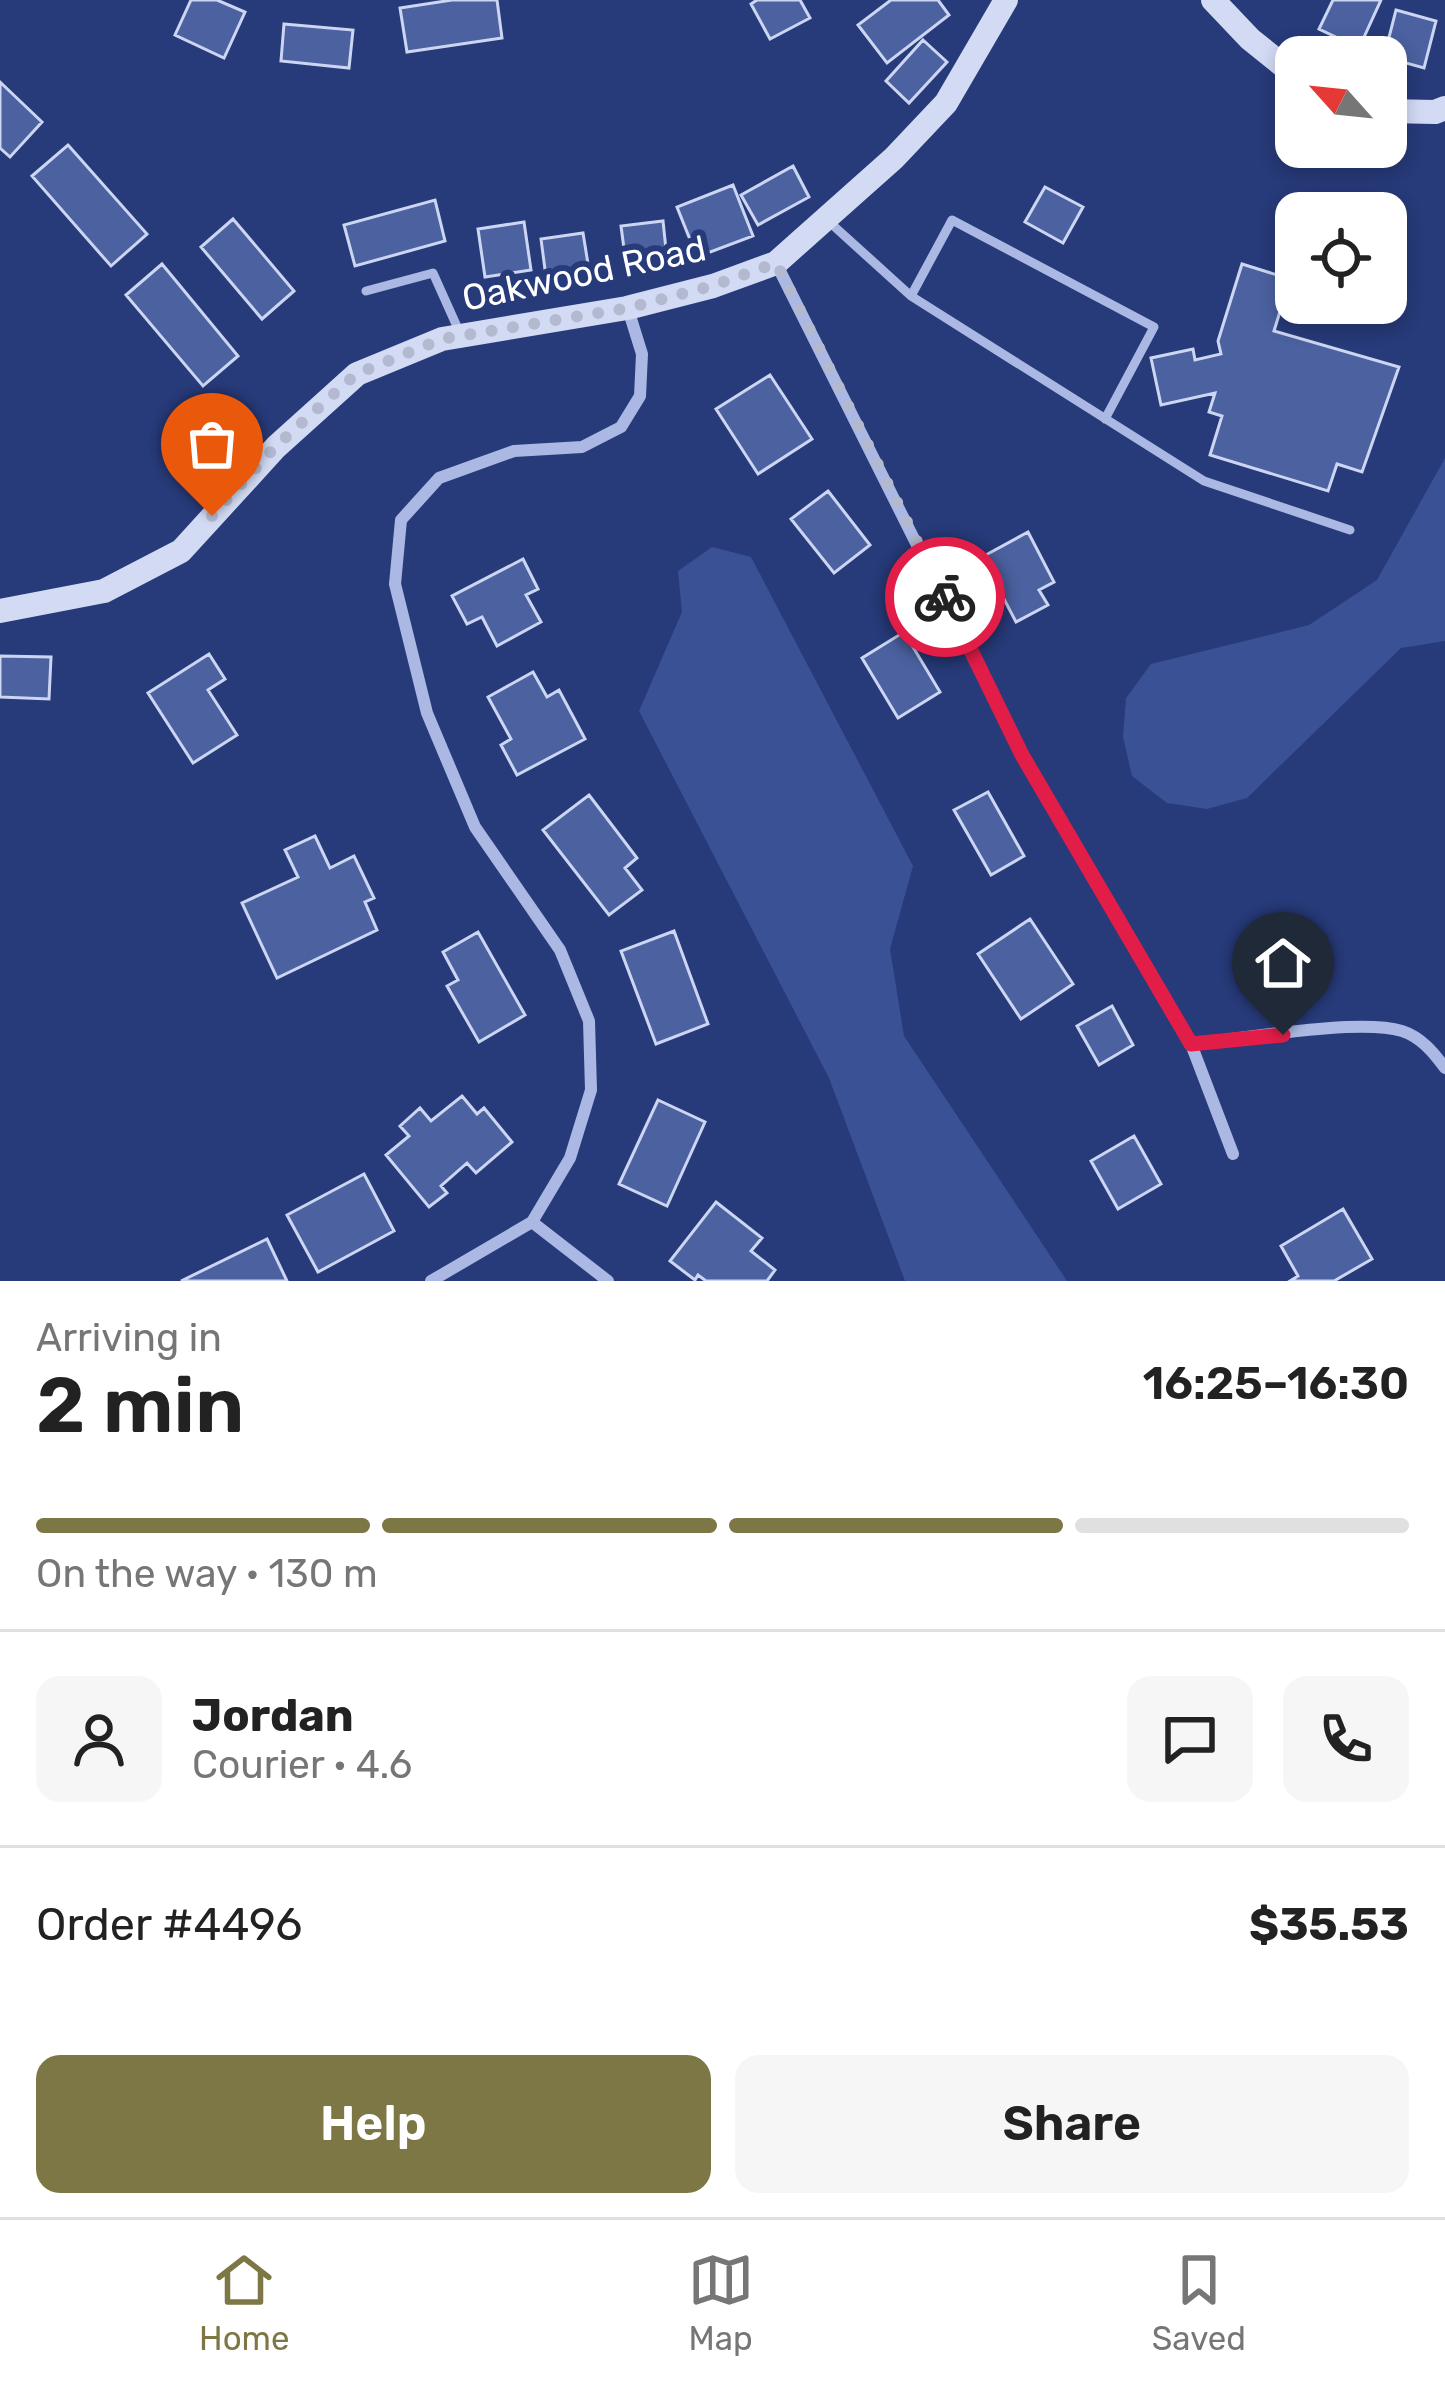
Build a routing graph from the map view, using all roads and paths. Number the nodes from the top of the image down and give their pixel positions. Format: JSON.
{"nodes":[{"id":1,"x":1006,"y":0,"type":"edge"},
{"id":2,"x":1214,"y":0,"type":"edge"},
{"id":3,"x":1275,"y":59,"type":"edge"},
{"id":4,"x":1445,"y":108,"type":"edge"},
{"id":5,"x":1407,"y":111,"type":"edge"},
{"id":6,"x":826,"y":219,"type":"junction"},
{"id":7,"x":776,"y":263,"type":"junction"},
{"id":8,"x":366,"y":291,"type":"dead end"},
{"id":9,"x":911,"y":296,"type":"junction"},
{"id":10,"x":628,"y":308,"type":"junction"},
{"id":11,"x":461,"y":336,"type":"junction"},
{"id":12,"x":1106,"y":419,"type":"junction"},
{"id":13,"x":1350,"y":530,"type":"dead end"},
{"id":14,"x":0,"y":611,"type":"edge"},
{"id":15,"x":1191,"y":1044,"type":"junction"},
{"id":16,"x":1445,"y":1068,"type":"edge"},
{"id":17,"x":1233,"y":1154,"type":"dead end"},
{"id":18,"x":532,"y":1222,"type":"junction"},
{"id":19,"x":431,"y":1281,"type":"edge"},
{"id":20,"x":608,"y":1281,"type":"edge"}],
"edges":[{"from":1,"to":6,"type":"main road","name":"Oakwood Road"},
{"from":2,"to":3,"type":"main road"},
{"from":4,"to":5,"type":"main road"},
{"from":6,"to":7,"type":"main road","name":"Oakwood Road"},
{"from":6,"to":9,"type":"lane"},
{"from":7,"to":10,"type":"main road","name":"Oakwood Road"},
{"from":7,"to":15,"type":"street"},
{"from":8,"to":11,"type":"lane"},
{"from":9,"to":12,"type":"lane"},
{"from":9,"to":12,"type":"lane"},
{"from":10,"to":11,"type":"main road","name":"Oakwood Road"},
{"from":10,"to":18,"type":"street"},
{"from":11,"to":14,"type":"main road","name":"Oakwood Road"},
{"from":12,"to":13,"type":"lane"},
{"from":15,"to":16,"type":"street"},
{"from":15,"to":17,"type":"street"},
{"from":18,"to":19,"type":"street"},
{"from":18,"to":20,"type":"street"}]}
